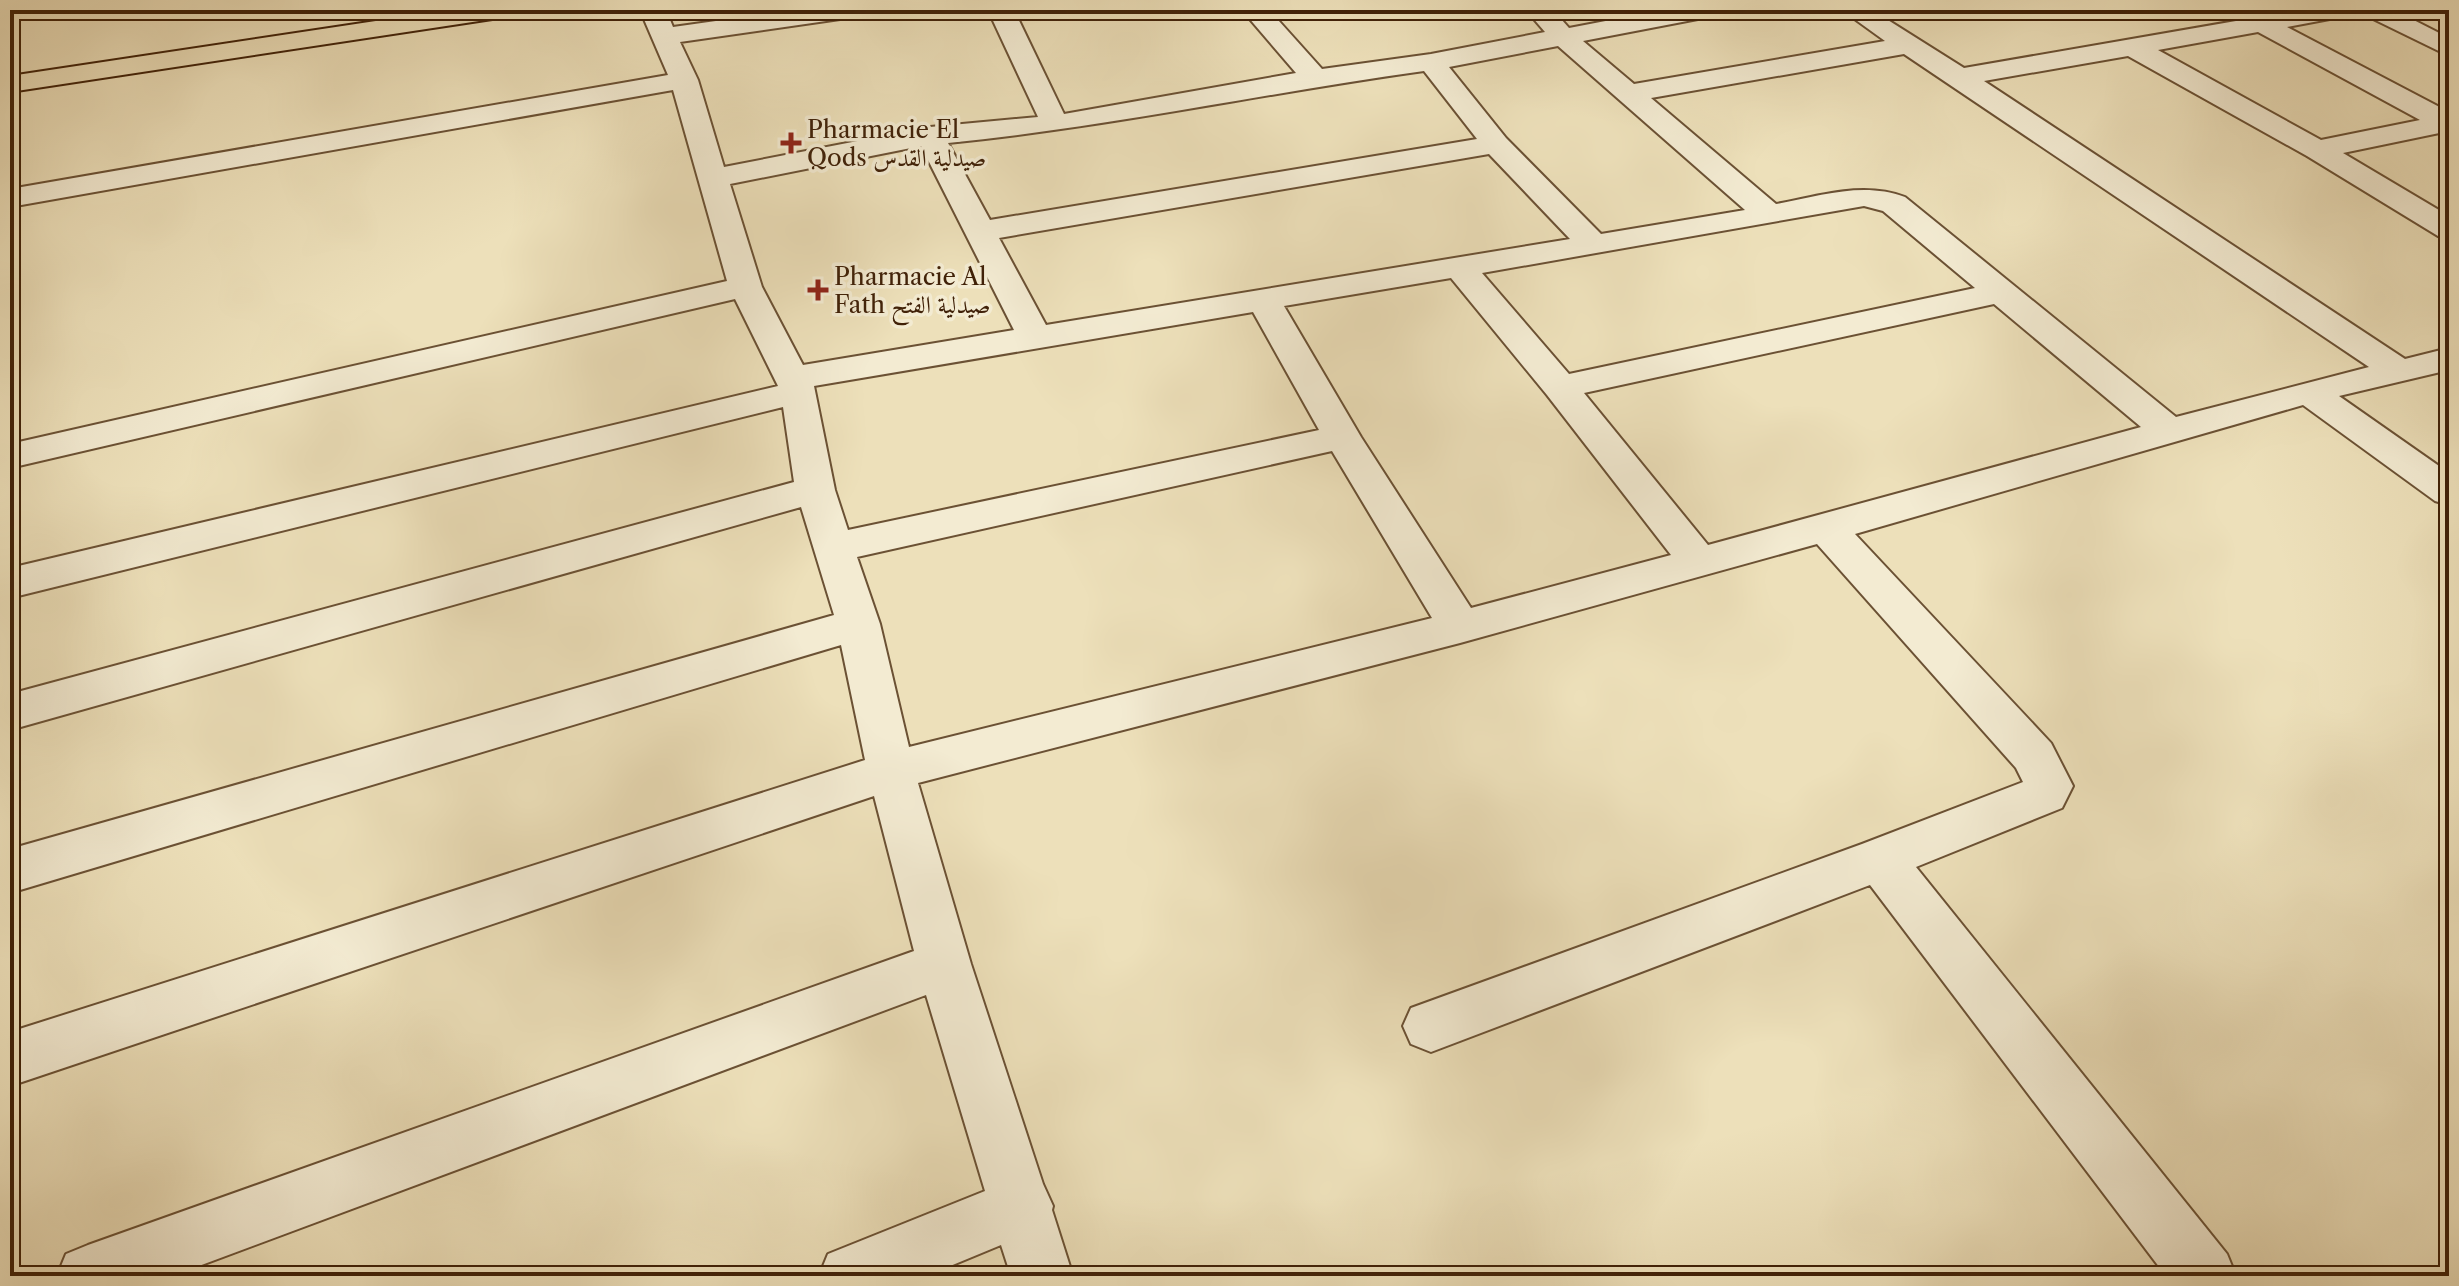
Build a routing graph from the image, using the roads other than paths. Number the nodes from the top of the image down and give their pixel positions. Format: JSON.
{"nodes":[{"id":1,"x":499,"y":10,"type":"edge"},
{"id":2,"x":847,"y":10,"type":"edge"},
{"id":3,"x":1001,"y":10,"type":"edge"},
{"id":4,"x":1255,"y":10,"type":"edge"},
{"id":5,"x":1539,"y":10,"type":"edge"},
{"id":6,"x":1703,"y":10,"type":"edge"},
{"id":7,"x":1855,"y":10,"type":"edge"},
{"id":8,"x":2342,"y":10,"type":"edge"},
{"id":9,"x":2374,"y":10,"type":"edge"},
{"id":10,"x":2183,"y":16,"type":"dead end"},
{"id":11,"x":659,"y":23,"type":"edge"},
{"id":12,"x":2265,"y":26,"type":"junction"},
{"id":13,"x":2217,"y":34,"type":"junction"},
{"id":14,"x":1562,"y":36,"type":"junction"},
{"id":15,"x":1908,"y":45,"type":"junction"},
{"id":16,"x":2134,"y":48,"type":"junction"},
{"id":17,"x":2449,"y":48,"type":"edge"},
{"id":18,"x":1431,"y":62,"type":"junction"},
{"id":19,"x":1961,"y":77,"type":"junction"},
{"id":20,"x":1315,"y":78,"type":"junction"},
{"id":21,"x":684,"y":80,"type":"junction"},
{"id":22,"x":10,"y":84,"type":"edge"},
{"id":23,"x":1631,"y":93,"type":"junction"},
{"id":24,"x":2448,"y":122,"type":"edge"},
{"id":25,"x":1055,"y":124,"type":"junction"},
{"id":26,"x":930,"y":136,"type":"junction"},
{"id":27,"x":1496,"y":144,"type":"junction"},
{"id":28,"x":2317,"y":150,"type":"junction"},
{"id":29,"x":713,"y":178,"type":"junction"},
{"id":30,"x":10,"y":198,"type":"edge"},
{"id":31,"x":1770,"y":215,"type":"junction"},
{"id":32,"x":2449,"y":229,"type":"edge"},
{"id":33,"x":978,"y":232,"type":"junction"},
{"id":34,"x":1593,"y":244,"type":"junction"},
{"id":35,"x":1458,"y":266,"type":"junction"},
{"id":36,"x":745,"y":287,"type":"junction"},
{"id":37,"x":2003,"y":292,"type":"junction"},
{"id":38,"x":1263,"y":300,"type":"junction"},
{"id":39,"x":1035,"y":337,"type":"junction"},
{"id":40,"x":2449,"y":359,"type":"edge"},
{"id":41,"x":2399,"y":371,"type":"junction"},
{"id":42,"x":796,"y":385,"type":"junction"},
{"id":43,"x":1560,"y":387,"type":"junction"},
{"id":44,"x":2309,"y":392,"type":"junction"},
{"id":45,"x":2169,"y":431,"type":"junction"},
{"id":46,"x":1342,"y":437,"type":"junction"},
{"id":47,"x":10,"y":456,"type":"edge"},
{"id":48,"x":815,"y":490,"type":"junction"},
{"id":49,"x":2449,"y":492,"type":"edge"},
{"id":50,"x":1826,"y":528,"type":"junction"},
{"id":51,"x":832,"y":548,"type":"junction"},
{"id":52,"x":1698,"y":561,"type":"junction"},
{"id":53,"x":10,"y":583,"type":"edge"},
{"id":54,"x":858,"y":624,"type":"junction"},
{"id":55,"x":1460,"y":627,"type":"junction"},
{"id":56,"x":10,"y":712,"type":"edge"},
{"id":57,"x":891,"y":771,"type":"junction"},
{"id":58,"x":1880,"y":859,"type":"junction"},
{"id":59,"x":10,"y":871,"type":"edge"},
{"id":60,"x":944,"y":964,"type":"junction"},
{"id":61,"x":1431,"y":1026,"type":"dead end"},
{"id":62,"x":10,"y":1059,"type":"edge"},
{"id":63,"x":1023,"y":1206,"type":"junction"},
{"id":64,"x":88,"y":1276,"type":"edge"},
{"id":65,"x":850,"y":1276,"type":"edge"},
{"id":66,"x":1042,"y":1276,"type":"edge"},
{"id":67,"x":2205,"y":1276,"type":"edge"}],
"edges":[{"from":1,"to":22,"type":"main road"},
{"from":2,"to":11,"type":"street"},
{"from":3,"to":25,"type":"street"},
{"from":4,"to":20,"type":"street"},
{"from":5,"to":14,"type":"street"},
{"from":6,"to":14,"type":"street"},
{"from":7,"to":15,"type":"street"},
{"from":8,"to":12,"type":"street"},
{"from":9,"to":17,"type":"street"},
{"from":10,"to":13,"type":"street"},
{"from":11,"to":21,"type":"street"},
{"from":12,"to":13,"type":"street"},
{"from":12,"to":24,"type":"street"},
{"from":13,"to":16,"type":"street"},
{"from":14,"to":18,"type":"street"},
{"from":14,"to":23,"type":"street"},
{"from":15,"to":19,"type":"street"},
{"from":15,"to":23,"type":"street"},
{"from":16,"to":19,"type":"street"},
{"from":16,"to":28,"type":"street"},
{"from":18,"to":20,"type":"street"},
{"from":18,"to":27,"type":"street"},
{"from":19,"to":41,"type":"street"},
{"from":20,"to":25,"type":"street"},
{"from":21,"to":29,"type":"street"},
{"from":21,"to":30,"type":"street"},
{"from":23,"to":31,"type":"street"},
{"from":24,"to":28,"type":"street"},
{"from":25,"to":26,"type":"street"},
{"from":26,"to":29,"type":"street"},
{"from":26,"to":33,"type":"street"},
{"from":27,"to":33,"type":"street"},
{"from":27,"to":34,"type":"street"},
{"from":28,"to":32,"type":"street"},
{"from":29,"to":36,"type":"street"},
{"from":31,"to":34,"type":"street"},
{"from":31,"to":37,"type":"street"},
{"from":33,"to":39,"type":"street"},
{"from":34,"to":35,"type":"street"},
{"from":35,"to":38,"type":"street"},
{"from":35,"to":43,"type":"street"},
{"from":36,"to":42,"type":"street"},
{"from":36,"to":47,"type":"street"},
{"from":37,"to":43,"type":"street"},
{"from":37,"to":45,"type":"street"},
{"from":38,"to":39,"type":"street"},
{"from":38,"to":46,"type":"street"},
{"from":39,"to":42,"type":"street"},
{"from":40,"to":41,"type":"street"},
{"from":41,"to":44,"type":"street"},
{"from":42,"to":48,"type":"street"},
{"from":42,"to":53,"type":"street"},
{"from":43,"to":52,"type":"street"},
{"from":44,"to":45,"type":"street"},
{"from":44,"to":49,"type":"street"},
{"from":45,"to":50,"type":"street"},
{"from":46,"to":51,"type":"street"},
{"from":46,"to":55,"type":"street"},
{"from":48,"to":51,"type":"street"},
{"from":48,"to":56,"type":"street"},
{"from":50,"to":52,"type":"street"},
{"from":50,"to":58,"type":"street"},
{"from":51,"to":54,"type":"street"},
{"from":52,"to":55,"type":"street"},
{"from":54,"to":57,"type":"street"},
{"from":54,"to":59,"type":"street"},
{"from":55,"to":57,"type":"street"},
{"from":57,"to":60,"type":"street"},
{"from":57,"to":62,"type":"street"},
{"from":58,"to":61,"type":"street"},
{"from":58,"to":67,"type":"street"},
{"from":60,"to":63,"type":"street"},
{"from":60,"to":64,"type":"street"},
{"from":63,"to":65,"type":"street"},
{"from":63,"to":66,"type":"street"}]}
